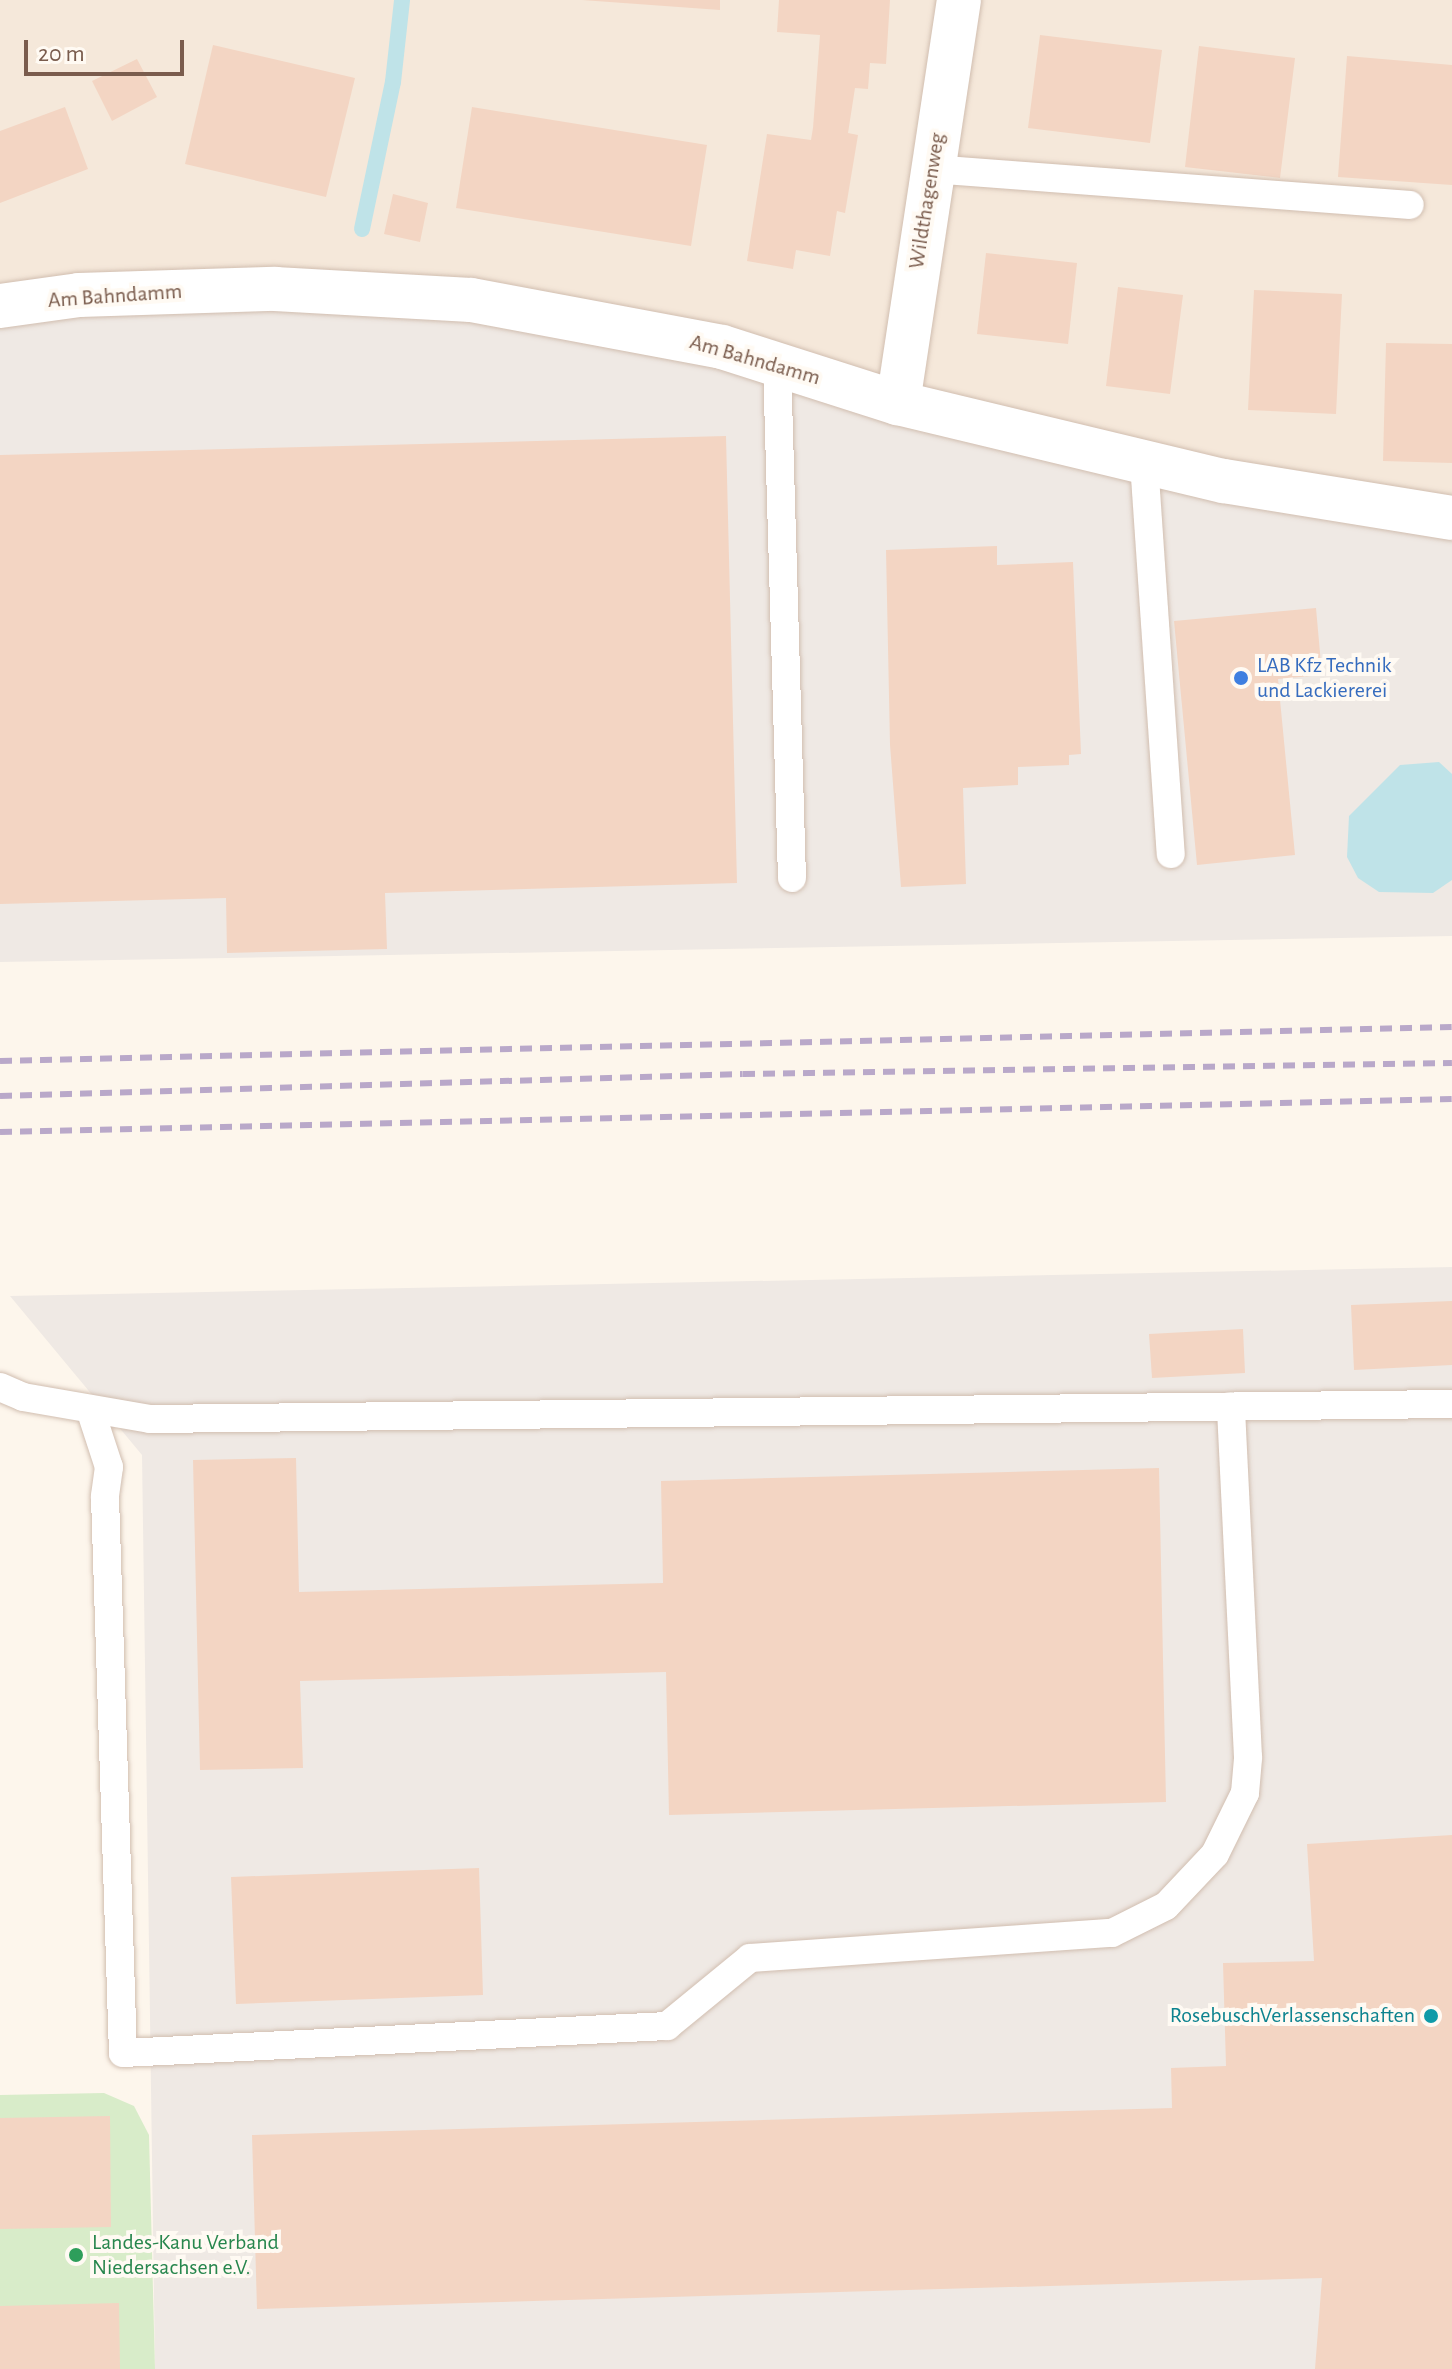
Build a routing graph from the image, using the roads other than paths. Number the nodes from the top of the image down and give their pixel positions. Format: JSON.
{"nodes":[{"id":1,"x":959,"y":0,"type":"edge"},
{"id":2,"x":932,"y":169,"type":"junction"},
{"id":3,"x":1410,"y":205,"type":"dead end"},
{"id":4,"x":0,"y":306,"type":"edge"},
{"id":5,"x":777,"y":364,"type":"junction"},
{"id":6,"x":898,"y":403,"type":"junction"},
{"id":7,"x":1144,"y":462,"type":"junction"},
{"id":8,"x":1452,"y":518,"type":"edge"},
{"id":9,"x":1171,"y":854,"type":"dead end"},
{"id":10,"x":792,"y":878,"type":"dead end"},
{"id":11,"x":0,"y":1387,"type":"edge"},
{"id":12,"x":1452,"y":1404,"type":"edge"},
{"id":13,"x":1231,"y":1406,"type":"junction"},
{"id":14,"x":90,"y":1409,"type":"junction"}],
"edges":[{"from":1,"to":2,"type":"street","name":"Wildthagenweg"},
{"from":2,"to":3,"type":"lane"},
{"from":2,"to":6,"type":"street","name":"Wildthagenweg"},
{"from":4,"to":5,"type":"street","name":"Am Bahndamm"},
{"from":5,"to":6,"type":"street","name":"Am Bahndamm"},
{"from":5,"to":10,"type":"lane"},
{"from":6,"to":7,"type":"street","name":"Am Bahndamm"},
{"from":7,"to":8,"type":"street","name":"Am Bahndamm"},
{"from":7,"to":9,"type":"lane"},
{"from":11,"to":14,"type":"lane"},
{"from":12,"to":13,"type":"lane"},
{"from":13,"to":14,"type":"lane"},
{"from":13,"to":14,"type":"lane"}]}
